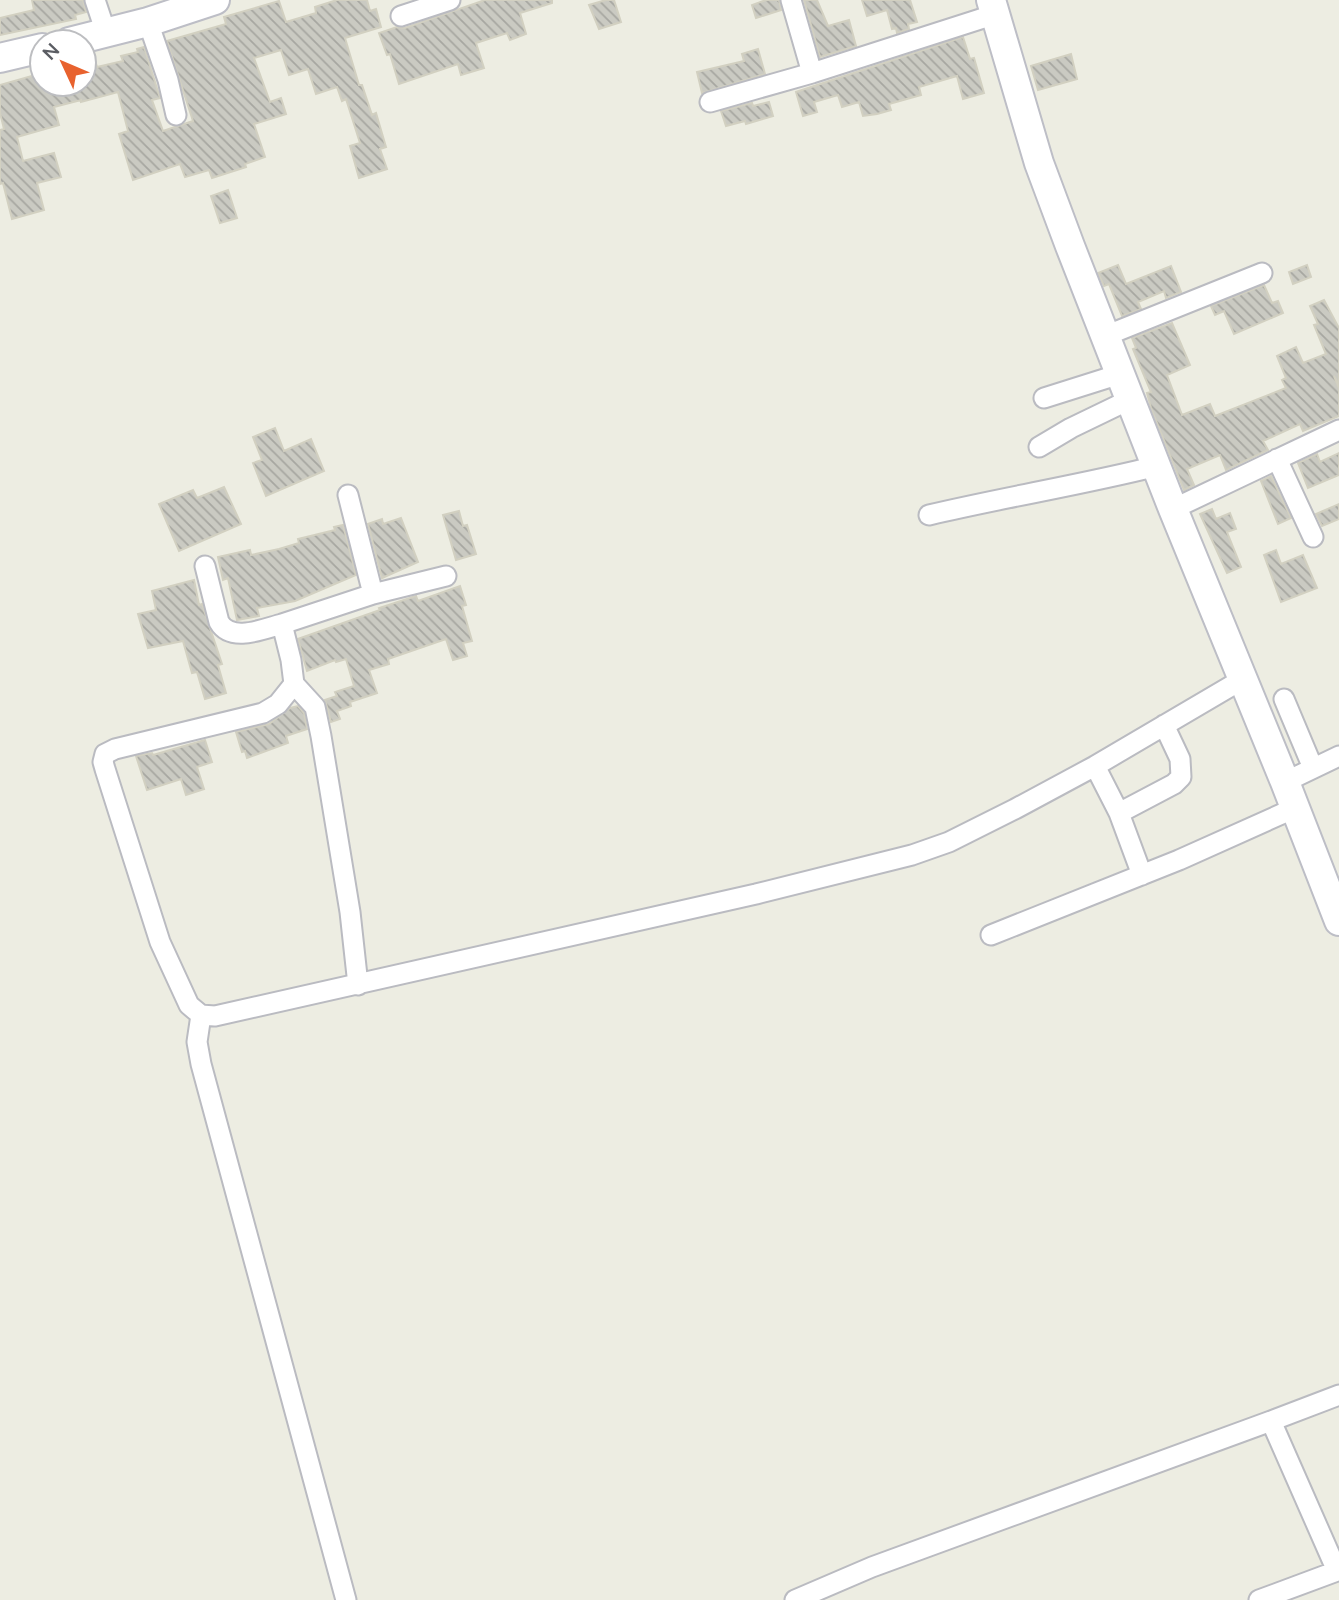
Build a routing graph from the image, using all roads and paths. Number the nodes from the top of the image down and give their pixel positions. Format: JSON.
{"nodes":[{"id":1,"x":95,"y":0,"type":"edge"},
{"id":2,"x":215,"y":0,"type":"edge"},
{"id":3,"x":450,"y":0,"type":"edge"},
{"id":4,"x":791,"y":0,"type":"edge"},
{"id":5,"x":993,"y":7,"type":"edge"},
{"id":6,"x":401,"y":16,"type":"dead end"},
{"id":7,"x":148,"y":22,"type":"junction"},
{"id":8,"x":106,"y":33,"type":"junction"},
{"id":9,"x":98,"y":35,"type":"edge"},
{"id":10,"x":28,"y":51,"type":"edge"},
{"id":11,"x":0,"y":58,"type":"edge"},
{"id":12,"x":812,"y":73,"type":"junction"},
{"id":13,"x":710,"y":102,"type":"dead end"},
{"id":14,"x":176,"y":115,"type":"dead end"},
{"id":15,"x":1262,"y":274,"type":"dead end"},
{"id":16,"x":1105,"y":336,"type":"junction"},
{"id":17,"x":1120,"y":374,"type":"junction"},
{"id":18,"x":1044,"y":398,"type":"dead end"},
{"id":19,"x":1131,"y":400,"type":"junction"},
{"id":20,"x":1339,"y":430,"type":"edge"},
{"id":21,"x":1039,"y":447,"type":"dead end"},
{"id":22,"x":1277,"y":459,"type":"junction"},
{"id":23,"x":1157,"y":466,"type":"junction"},
{"id":24,"x":348,"y":495,"type":"dead end"},
{"id":25,"x":1173,"y":509,"type":"junction"},
{"id":26,"x":929,"y":515,"type":"dead end"},
{"id":27,"x":1313,"y":537,"type":"dead end"},
{"id":28,"x":205,"y":566,"type":"dead end"},
{"id":29,"x":446,"y":576,"type":"dead end"},
{"id":30,"x":373,"y":594,"type":"junction"},
{"id":31,"x":282,"y":624,"type":"junction"},
{"id":32,"x":1243,"y":679,"type":"junction"},
{"id":33,"x":294,"y":684,"type":"junction"},
{"id":34,"x":1284,"y":699,"type":"dead end"},
{"id":35,"x":1164,"y":725,"type":"junction"},
{"id":36,"x":1339,"y":756,"type":"edge"},
{"id":37,"x":1095,"y":766,"type":"junction"},
{"id":38,"x":1313,"y":768,"type":"junction"},
{"id":39,"x":1285,"y":782,"type":"junction"},
{"id":40,"x":1295,"y":808,"type":"junction"},
{"id":41,"x":1119,"y":813,"type":"junction"},
{"id":42,"x":1142,"y":875,"type":"junction"},
{"id":43,"x":1332,"y":882,"type":"edge"},
{"id":44,"x":1339,"y":921,"type":"edge"},
{"id":45,"x":991,"y":935,"type":"dead end"},
{"id":46,"x":358,"y":985,"type":"junction"},
{"id":47,"x":201,"y":1015,"type":"junction"},
{"id":48,"x":1339,"y":1395,"type":"edge"},
{"id":49,"x":1271,"y":1421,"type":"junction"},
{"id":50,"x":1338,"y":1573,"type":"edge"},
{"id":51,"x":346,"y":1600,"type":"edge"},
{"id":52,"x":795,"y":1600,"type":"edge"},
{"id":53,"x":1259,"y":1600,"type":"edge"}],
"edges":[{"from":1,"to":8,"type":"street"},
{"from":2,"to":7,"type":"street"},
{"from":3,"to":6,"type":"street"},
{"from":4,"to":12,"type":"street"},
{"from":5,"to":12,"type":"street"},
{"from":5,"to":16,"type":"street"},
{"from":7,"to":8,"type":"street"},
{"from":7,"to":14,"type":"street"},
{"from":8,"to":9,"type":"street"},
{"from":10,"to":11,"type":"street"},
{"from":12,"to":13,"type":"street"},
{"from":15,"to":16,"type":"street"},
{"from":16,"to":17,"type":"street"},
{"from":17,"to":18,"type":"street"},
{"from":17,"to":19,"type":"street"},
{"from":19,"to":21,"type":"street"},
{"from":19,"to":23,"type":"street"},
{"from":20,"to":22,"type":"street"},
{"from":22,"to":25,"type":"street"},
{"from":22,"to":27,"type":"street"},
{"from":23,"to":25,"type":"street"},
{"from":23,"to":26,"type":"street"},
{"from":24,"to":30,"type":"street"},
{"from":25,"to":32,"type":"street"},
{"from":28,"to":31,"type":"street"},
{"from":29,"to":30,"type":"street"},
{"from":30,"to":31,"type":"street"},
{"from":31,"to":33,"type":"street"},
{"from":32,"to":35,"type":"street"},
{"from":32,"to":39,"type":"street"},
{"from":33,"to":46,"type":"street"},
{"from":33,"to":47,"type":"street"},
{"from":34,"to":38,"type":"street"},
{"from":35,"to":37,"type":"street"},
{"from":35,"to":41,"type":"street"},
{"from":36,"to":38,"type":"street"},
{"from":37,"to":41,"type":"street"},
{"from":37,"to":46,"type":"street"},
{"from":38,"to":39,"type":"street"},
{"from":39,"to":40,"type":"street"},
{"from":40,"to":42,"type":"street"},
{"from":40,"to":43,"type":"street"},
{"from":41,"to":42,"type":"street"},
{"from":42,"to":45,"type":"street"},
{"from":43,"to":44,"type":"street"},
{"from":46,"to":47,"type":"street"},
{"from":47,"to":51,"type":"street"},
{"from":48,"to":49,"type":"street"},
{"from":49,"to":50,"type":"street"},
{"from":49,"to":52,"type":"street"},
{"from":50,"to":53,"type":"street"}]}
